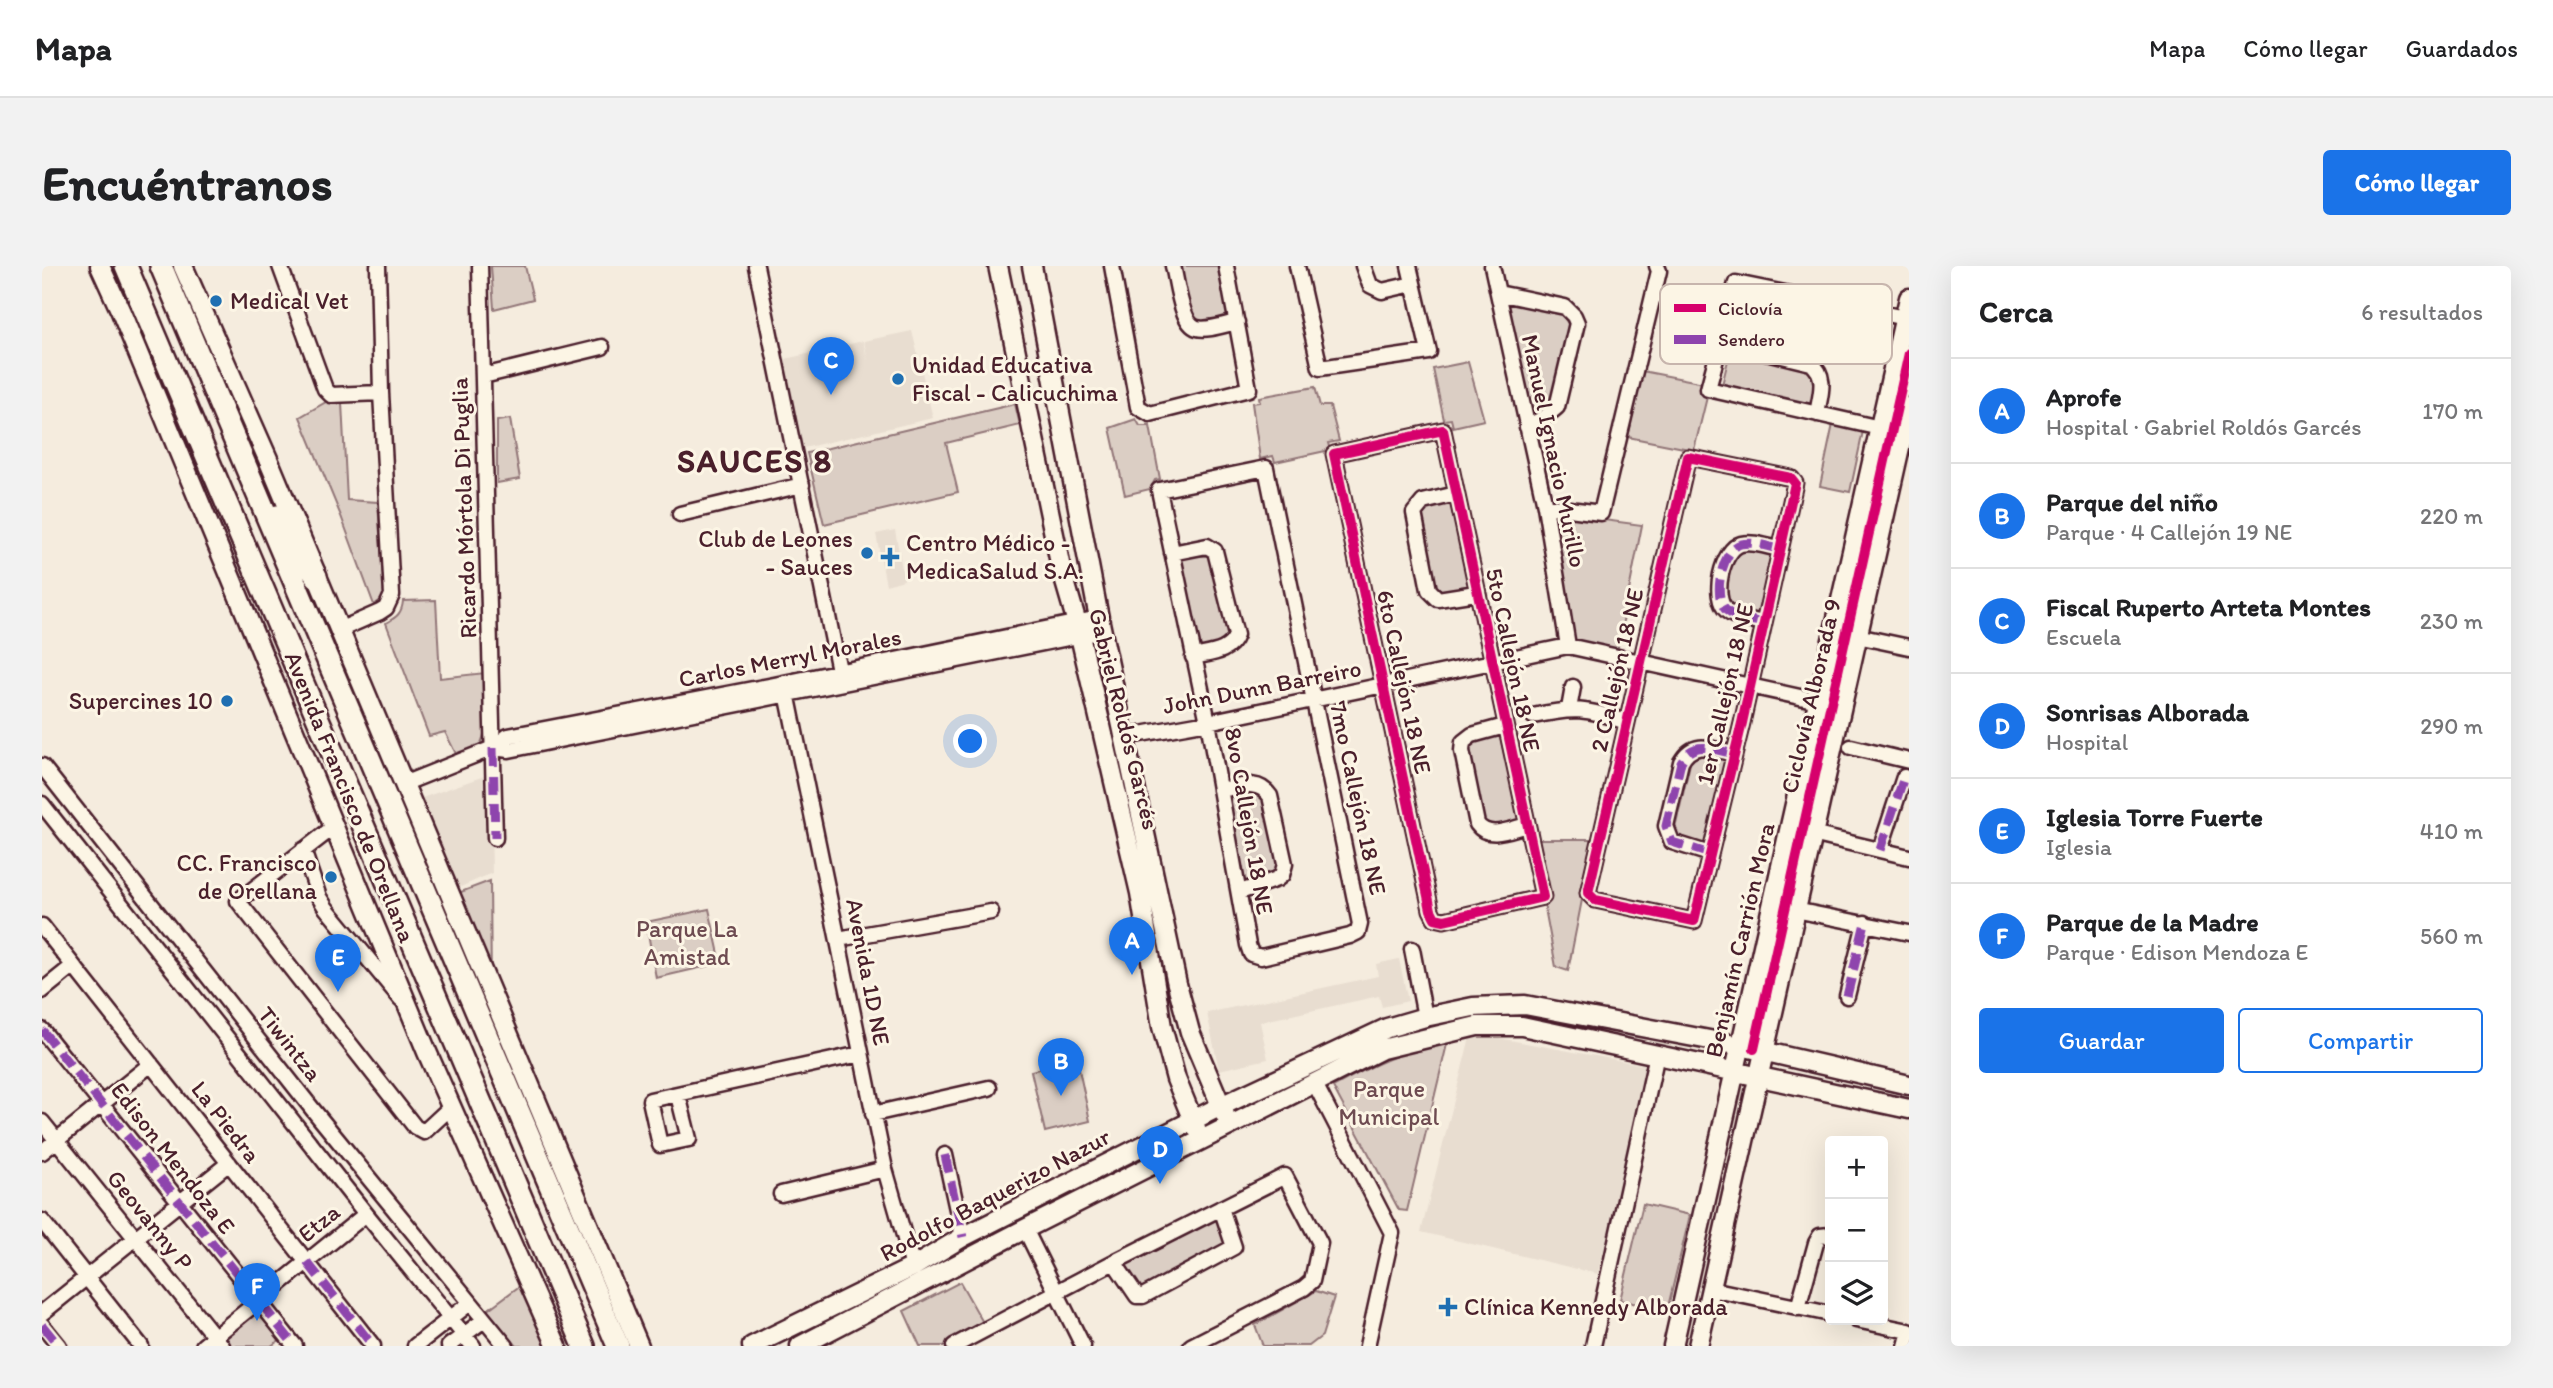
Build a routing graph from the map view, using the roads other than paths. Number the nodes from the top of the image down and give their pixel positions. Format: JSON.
{"nodes":[{"id":1,"x":100,"y":266,"type":"edge"},
{"id":2,"x":126,"y":266,"type":"edge"},
{"id":3,"x":161,"y":266,"type":"edge"},
{"id":4,"x":167,"y":266,"type":"edge"},
{"id":5,"x":183,"y":266,"type":"edge"},
{"id":6,"x":280,"y":266,"type":"edge"},
{"id":7,"x":378,"y":266,"type":"edge"},
{"id":8,"x":480,"y":266,"type":"edge"},
{"id":9,"x":757,"y":266,"type":"edge"},
{"id":10,"x":999,"y":266,"type":"edge"},
{"id":11,"x":1032,"y":266,"type":"edge"},
{"id":12,"x":1112,"y":266,"type":"edge"},
{"id":13,"x":1174,"y":266,"type":"edge"},
{"id":14,"x":1226,"y":266,"type":"edge"},
{"id":15,"x":1297,"y":266,"type":"edge"},
{"id":16,"x":1363,"y":266,"type":"edge"},
{"id":17,"x":1409,"y":266,"type":"edge"},
{"id":18,"x":1492,"y":266,"type":"edge"},
{"id":19,"x":1657,"y":266,"type":"edge"},
{"id":20,"x":1413,"y":284,"type":"junction"},
{"id":21,"x":171,"y":288,"type":"junction"},
{"id":22,"x":1498,"y":293,"type":"junction"},
{"id":23,"x":1909,"y":298,"type":"edge"},
{"id":24,"x":1892,"y":315,"type":"edge"},
{"id":25,"x":1905,"y":318,"type":"junction"},
{"id":26,"x":1237,"y":322,"type":"junction"},
{"id":27,"x":602,"y":347,"type":"dead end"},
{"id":28,"x":1715,"y":364,"type":"edge"},
{"id":29,"x":1813,"y":364,"type":"edge"},
{"id":30,"x":483,"y":376,"type":"junction"},
{"id":31,"x":381,"y":393,"type":"junction"},
{"id":32,"x":1909,"y":407,"type":"edge"},
{"id":33,"x":1817,"y":414,"type":"junction"},
{"id":34,"x":1527,"y":426,"type":"junction"},
{"id":35,"x":1880,"y":428,"type":"junction"},
{"id":36,"x":1904,"y":449,"type":"edge"},
{"id":37,"x":1335,"y":454,"type":"joint"},
{"id":38,"x":246,"y":468,"type":"junction"},
{"id":39,"x":1266,"y":468,"type":"joint"},
{"id":40,"x":1791,"y":478,"type":"joint"},
{"id":41,"x":802,"y":485,"type":"junction"},
{"id":42,"x":1456,"y":494,"type":"junction"},
{"id":43,"x":1545,"y":506,"type":"junction"},
{"id":44,"x":680,"y":514,"type":"dead end"},
{"id":45,"x":1779,"y":549,"type":"junction"},
{"id":46,"x":1172,"y":554,"type":"junction"},
{"id":47,"x":316,"y":576,"type":"junction"},
{"id":48,"x":1476,"y":593,"type":"junction"},
{"id":49,"x":1763,"y":623,"type":"junction"},
{"id":50,"x":1101,"y":624,"type":"junction"},
{"id":51,"x":1078,"y":629,"type":"junction"},
{"id":52,"x":339,"y":630,"type":"junction"},
{"id":53,"x":1857,"y":636,"type":"junction"},
{"id":54,"x":1568,"y":646,"type":"junction"},
{"id":55,"x":1909,"y":647,"type":"edge"},
{"id":56,"x":1193,"y":657,"type":"junction"},
{"id":57,"x":1493,"y":662,"type":"junction"},
{"id":58,"x":1640,"y":662,"type":"junction"},
{"id":59,"x":840,"y":677,"type":"junction"},
{"id":60,"x":1384,"y":686,"type":"junction"},
{"id":61,"x":1749,"y":686,"type":"junction"},
{"id":62,"x":1573,"y":687,"type":"dead end"},
{"id":63,"x":786,"y":688,"type":"junction"},
{"id":64,"x":1314,"y":698,"type":"junction"},
{"id":65,"x":1818,"y":701,"type":"junction"},
{"id":66,"x":1569,"y":709,"type":"junction"},
{"id":67,"x":1532,"y":716,"type":"dead end"},
{"id":68,"x":1208,"y":722,"type":"junction"},
{"id":69,"x":1626,"y":722,"type":"junction"},
{"id":70,"x":1505,"y":726,"type":"junction"},
{"id":71,"x":1124,"y":737,"type":"junction"},
{"id":72,"x":1852,"y":747,"type":"dead end"},
{"id":73,"x":493,"y":748,"type":"junction"},
{"id":74,"x":1734,"y":754,"type":"junction"},
{"id":75,"x":1909,"y":761,"type":"edge"},
{"id":76,"x":42,"y":766,"type":"edge"},
{"id":77,"x":1802,"y":774,"type":"junction"},
{"id":78,"x":1905,"y":777,"type":"dead end"},
{"id":79,"x":403,"y":784,"type":"junction"},
{"id":80,"x":1220,"y":790,"type":"junction"},
{"id":81,"x":42,"y":804,"type":"edge"},
{"id":82,"x":335,"y":825,"type":"junction"},
{"id":83,"x":1527,"y":825,"type":"junction"},
{"id":84,"x":1812,"y":834,"type":"junction"},
{"id":85,"x":495,"y":838,"type":"dead end"},
{"id":86,"x":303,"y":850,"type":"junction"},
{"id":87,"x":1880,"y":850,"type":"junction"},
{"id":88,"x":1710,"y":854,"type":"junction"},
{"id":89,"x":1909,"y":857,"type":"edge"},
{"id":90,"x":1782,"y":863,"type":"junction"},
{"id":91,"x":1240,"y":892,"type":"junction"},
{"id":92,"x":1543,"y":897,"type":"joint"},
{"id":93,"x":1795,"y":910,"type":"junction"},
{"id":94,"x":991,"y":912,"type":"dead end"},
{"id":95,"x":1695,"y":921,"type":"joint"},
{"id":96,"x":1865,"y":923,"type":"junction"},
{"id":97,"x":42,"y":926,"type":"edge"},
{"id":98,"x":1909,"y":933,"type":"edge"},
{"id":99,"x":838,"y":939,"type":"junction"},
{"id":100,"x":1412,"y":949,"type":"dead end"},
{"id":101,"x":1251,"y":954,"type":"joint"},
{"id":102,"x":73,"y":966,"type":"junction"},
{"id":103,"x":42,"y":991,"type":"edge"},
{"id":104,"x":1847,"y":996,"type":"dead end"},
{"id":105,"x":410,"y":1009,"type":"junction"},
{"id":106,"x":1425,"y":1017,"type":"junction"},
{"id":107,"x":42,"y":1030,"type":"edge"},
{"id":108,"x":860,"y":1054,"type":"junction"},
{"id":109,"x":1657,"y":1055,"type":"junction"},
{"id":110,"x":1748,"y":1062,"type":"junction"},
{"id":111,"x":151,"y":1064,"type":"junction"},
{"id":112,"x":1315,"y":1084,"type":"junction"},
{"id":113,"x":1909,"y":1085,"type":"edge"},
{"id":114,"x":989,"y":1088,"type":"dead end"},
{"id":115,"x":678,"y":1094,"type":"dead end"},
{"id":116,"x":101,"y":1104,"type":"junction"},
{"id":117,"x":1221,"y":1105,"type":"junction"},
{"id":118,"x":452,"y":1106,"type":"junction"},
{"id":119,"x":1909,"y":1109,"type":"edge"},
{"id":120,"x":873,"y":1114,"type":"junction"},
{"id":121,"x":1193,"y":1120,"type":"junction"},
{"id":122,"x":42,"y":1122,"type":"edge"},
{"id":123,"x":1230,"y":1124,"type":"junction"},
{"id":124,"x":56,"y":1140,"type":"junction"},
{"id":125,"x":1200,"y":1140,"type":"junction"},
{"id":126,"x":42,"y":1152,"type":"edge"},
{"id":127,"x":945,"y":1155,"type":"dead end"},
{"id":128,"x":229,"y":1163,"type":"junction"},
{"id":129,"x":885,"y":1169,"type":"junction"},
{"id":130,"x":781,"y":1195,"type":"dead end"},
{"id":131,"x":179,"y":1203,"type":"junction"},
{"id":132,"x":1221,"y":1208,"type":"junction"},
{"id":133,"x":366,"y":1214,"type":"junction"},
{"id":134,"x":42,"y":1221,"type":"edge"},
{"id":135,"x":1025,"y":1229,"type":"junction"},
{"id":136,"x":1825,"y":1236,"type":"edge"},
{"id":137,"x":963,"y":1237,"type":"junction"},
{"id":138,"x":135,"y":1238,"type":"junction"},
{"id":139,"x":1691,"y":1261,"type":"junction"},
{"id":140,"x":307,"y":1262,"type":"junction"},
{"id":141,"x":1114,"y":1262,"type":"junction"},
{"id":142,"x":913,"y":1267,"type":"junction"},
{"id":143,"x":87,"y":1277,"type":"junction"},
{"id":144,"x":1711,"y":1289,"type":"junction"},
{"id":145,"x":1056,"y":1293,"type":"junction"},
{"id":146,"x":258,"y":1302,"type":"junction"},
{"id":147,"x":470,"y":1303,"type":"junction"},
{"id":148,"x":1798,"y":1308,"type":"junction"},
{"id":149,"x":42,"y":1313,"type":"edge"},
{"id":150,"x":1825,"y":1313,"type":"edge"},
{"id":151,"x":451,"y":1318,"type":"junction"},
{"id":152,"x":484,"y":1320,"type":"junction"},
{"id":153,"x":42,"y":1325,"type":"edge"},
{"id":154,"x":1876,"y":1325,"type":"edge"},
{"id":155,"x":1909,"y":1333,"type":"edge"},
{"id":156,"x":1699,"y":1338,"type":"edge"},
{"id":157,"x":469,"y":1340,"type":"edge"},
{"id":158,"x":213,"y":1343,"type":"edge"},
{"id":159,"x":59,"y":1346,"type":"edge"},
{"id":160,"x":141,"y":1346,"type":"edge"},
{"id":161,"x":295,"y":1346,"type":"edge"},
{"id":162,"x":373,"y":1346,"type":"edge"},
{"id":163,"x":415,"y":1346,"type":"edge"},
{"id":164,"x":449,"y":1346,"type":"edge"},
{"id":165,"x":506,"y":1346,"type":"edge"},
{"id":166,"x":557,"y":1346,"type":"edge"},
{"id":167,"x":584,"y":1346,"type":"edge"},
{"id":168,"x":618,"y":1346,"type":"edge"},
{"id":169,"x":639,"y":1346,"type":"edge"},
{"id":170,"x":752,"y":1346,"type":"edge"},
{"id":171,"x":800,"y":1346,"type":"edge"},
{"id":172,"x":954,"y":1346,"type":"edge"},
{"id":173,"x":1083,"y":1346,"type":"edge"},
{"id":174,"x":1191,"y":1346,"type":"edge"},
{"id":175,"x":1367,"y":1346,"type":"edge"},
{"id":176,"x":1593,"y":1346,"type":"edge"},
{"id":177,"x":1673,"y":1346,"type":"edge"},
{"id":178,"x":1906,"y":1346,"type":"edge"}],
"edges":[{"from":1,"to":82,"type":"main road","name":"Avenida Francisco de Orellana"},
{"from":2,"to":167,"type":"highway","name":"Avenida Francisco de Orellana"},
{"from":3,"to":21,"type":"highway","name":"Avenida Francisco de Orellana"},
{"from":4,"to":21,"type":"highway"},
{"from":5,"to":47,"type":"main road"},
{"from":6,"to":31,"type":"street"},
{"from":7,"to":31,"type":"street"},
{"from":8,"to":30,"type":"street","name":"Ricardo Mórtola Di Puglia"},
{"from":9,"to":41,"type":"street"},
{"from":10,"to":51,"type":"main road","name":"Gabriel Roldós Garcés"},
{"from":11,"to":50,"type":"main road","name":"Gabriel Roldós Garcés"},
{"from":12,"to":26,"type":"street"},
{"from":13,"to":26,"type":"street"},
{"from":14,"to":26,"type":"street"},
{"from":15,"to":20,"type":"street"},
{"from":16,"to":20,"type":"street"},
{"from":17,"to":20,"type":"street"},
{"from":18,"to":22,"type":"street","name":"Manuel Ignacio Murillo"},
{"from":19,"to":43,"type":"street"},
{"from":21,"to":38,"type":"highway","name":"Avenida Francisco de Orellana"},
{"from":22,"to":34,"type":"street","name":"Manuel Ignacio Murillo"},
{"from":22,"to":34,"type":"street"},
{"from":23,"to":25,"type":"main road","name":"Benjamín Carrión Mora"},
{"from":24,"to":25,"type":"street"},
{"from":25,"to":35,"type":"main road","name":"Benjamín Carrión Mora"},
{"from":27,"to":30,"type":"street"},
{"from":28,"to":33,"type":"street"},
{"from":29,"to":33,"type":"street"},
{"from":30,"to":73,"type":"street","name":"Ricardo Mórtola Di Puglia"},
{"from":31,"to":52,"type":"street"},
{"from":32,"to":36,"type":"main road","name":"Benjamín Carrión Mora"},
{"from":33,"to":35,"type":"street"},
{"from":34,"to":43,"type":"street","name":"Manuel Ignacio Murillo"},
{"from":35,"to":65,"type":"main road","name":"Benjamín Carrión Mora"},
{"from":36,"to":53,"type":"main road","name":"Benjamín Carrión Mora"},
{"from":37,"to":42,"type":"street","name":"5to Callejón 18 NE"},
{"from":37,"to":60,"type":"street","name":"6to Callejón 18 NE"},
{"from":38,"to":47,"type":"highway"},
{"from":38,"to":168,"type":"highway","name":"Avenida Francisco de Orellana"},
{"from":39,"to":46,"type":"street","name":"8vo Callejón 18 NE"},
{"from":39,"to":64,"type":"street","name":"7mo Callejón 18 NE"},
{"from":40,"to":45,"type":"street","name":"1er Callejón 18 NE"},
{"from":40,"to":58,"type":"street","name":"2 Callejón 18 NE"},
{"from":41,"to":44,"type":"street"},
{"from":41,"to":59,"type":"street"},
{"from":42,"to":48,"type":"street","name":"5to Callejón 18 NE"},
{"from":42,"to":48,"type":"street"},
{"from":43,"to":54,"type":"street","name":"Manuel Ignacio Murillo"},
{"from":45,"to":49,"type":"street","name":"1er Callejón 18 NE"},
{"from":45,"to":49,"type":"street"},
{"from":46,"to":56,"type":"street","name":"8vo Callejón 18 NE"},
{"from":46,"to":56,"type":"street"},
{"from":47,"to":52,"type":"main road"},
{"from":48,"to":57,"type":"street","name":"5to Callejón 18 NE"},
{"from":49,"to":61,"type":"street","name":"1er Callejón 18 NE"},
{"from":50,"to":51,"type":"street","name":"Carlos Merryl Morales"},
{"from":50,"to":71,"type":"main road","name":"Gabriel Roldós Garcés"},
{"from":51,"to":59,"type":"street","name":"Carlos Merryl Morales"},
{"from":51,"to":121,"type":"main road","name":"Gabriel Roldós Garcés"},
{"from":52,"to":79,"type":"main road"},
{"from":53,"to":55,"type":"street"},
{"from":53,"to":84,"type":"main road","name":"Benjamín Carrión Mora"},
{"from":54,"to":57,"type":"street","name":"John Dunn Barreiro"},
{"from":54,"to":58,"type":"street","name":"John Dunn Barreiro"},
{"from":56,"to":68,"type":"street","name":"8vo Callejón 18 NE"},
{"from":57,"to":60,"type":"street","name":"John Dunn Barreiro"},
{"from":57,"to":70,"type":"street","name":"5to Callejón 18 NE"},
{"from":58,"to":61,"type":"street","name":"John Dunn Barreiro"},
{"from":58,"to":69,"type":"street","name":"2 Callejón 18 NE"},
{"from":59,"to":63,"type":"street","name":"Carlos Merryl Morales"},
{"from":60,"to":64,"type":"street","name":"John Dunn Barreiro"},
{"from":60,"to":92,"type":"street","name":"6to Callejón 18 NE"},
{"from":61,"to":65,"type":"street","name":"John Dunn Barreiro"},
{"from":61,"to":74,"type":"street","name":"1er Callejón 18 NE"},
{"from":62,"to":66,"type":"street"},
{"from":63,"to":73,"type":"street","name":"Carlos Merryl Morales"},
{"from":63,"to":99,"type":"street","name":"Avenida 1D NE"},
{"from":64,"to":68,"type":"street","name":"John Dunn Barreiro"},
{"from":64,"to":101,"type":"street","name":"7mo Callejón 18 NE"},
{"from":65,"to":77,"type":"main road","name":"Benjamín Carrión Mora"},
{"from":66,"to":67,"type":"street"},
{"from":66,"to":69,"type":"street"},
{"from":68,"to":71,"type":"street","name":"John Dunn Barreiro"},
{"from":68,"to":80,"type":"street","name":"8vo Callejón 18 NE"},
{"from":69,"to":95,"type":"street","name":"2 Callejón 18 NE"},
{"from":70,"to":83,"type":"street","name":"5to Callejón 18 NE"},
{"from":70,"to":83,"type":"street"},
{"from":71,"to":117,"type":"main road","name":"Gabriel Roldós Garcés"},
{"from":72,"to":75,"type":"street"},
{"from":73,"to":79,"type":"street","name":"Carlos Merryl Morales"},
{"from":73,"to":85,"type":"street","name":"Ricardo Mórtola Di Puglia"},
{"from":74,"to":88,"type":"street","name":"1er Callejón 18 NE"},
{"from":74,"to":88,"type":"street"},
{"from":76,"to":147,"type":"street","name":"Tiwintza"},
{"from":77,"to":84,"type":"main road"},
{"from":77,"to":90,"type":"main road","name":"Benjamín Carrión Mora"},
{"from":78,"to":87,"type":"street"},
{"from":79,"to":169,"type":"main road"},
{"from":80,"to":91,"type":"street","name":"8vo Callejón 18 NE"},
{"from":80,"to":91,"type":"street"},
{"from":81,"to":133,"type":"street","name":"Tiwintza"},
{"from":82,"to":86,"type":"street"},
{"from":82,"to":105,"type":"main road","name":"Avenida Francisco de Orellana"},
{"from":83,"to":92,"type":"street","name":"5to Callejón 18 NE"},
{"from":84,"to":87,"type":"street"},
{"from":84,"to":93,"type":"main road","name":"Benjamín Carrión Mora"},
{"from":86,"to":105,"type":"street"},
{"from":86,"to":118,"type":"street"},
{"from":87,"to":89,"type":"street"},
{"from":88,"to":95,"type":"street","name":"1er Callejón 18 NE"},
{"from":90,"to":93,"type":"main road"},
{"from":90,"to":110,"type":"main road","name":"Benjamín Carrión Mora"},
{"from":91,"to":101,"type":"street","name":"8vo Callejón 18 NE"},
{"from":93,"to":96,"type":"street"},
{"from":93,"to":110,"type":"main road","name":"Benjamín Carrión Mora"},
{"from":94,"to":99,"type":"street"},
{"from":96,"to":98,"type":"street"},
{"from":96,"to":104,"type":"street"},
{"from":97,"to":102,"type":"street","name":"La Piedra"},
{"from":99,"to":108,"type":"street","name":"Avenida 1D NE"},
{"from":100,"to":106,"type":"street"},
{"from":102,"to":103,"type":"street"},
{"from":102,"to":111,"type":"street","name":"La Piedra"},
{"from":105,"to":118,"type":"main road","name":"Avenida Francisco de Orellana"},
{"from":106,"to":110,"type":"main road","name":"Rodolfo Baquerizo Nazur"},
{"from":106,"to":117,"type":"main road","name":"Rodolfo Baquerizo Nazur"},
{"from":107,"to":116,"type":"street","name":"Edison Mendoza E"},
{"from":108,"to":115,"type":"street"},
{"from":108,"to":120,"type":"street","name":"Avenida 1D NE"},
{"from":109,"to":110,"type":"main road","name":"Rodolfo Baquerizo Nazur"},
{"from":109,"to":112,"type":"main road","name":"Rodolfo Baquerizo Nazur"},
{"from":109,"to":176,"type":"street"},
{"from":110,"to":113,"type":"main road","name":"Rodolfo Baquerizo Nazur"},
{"from":110,"to":119,"type":"main road","name":"Rodolfo Baquerizo Nazur"},
{"from":110,"to":139,"type":"main road","name":"Benjamín Carrión Mora"},
{"from":110,"to":144,"type":"main road","name":"Benjamín Carrión Mora"},
{"from":111,"to":116,"type":"street"},
{"from":111,"to":128,"type":"street","name":"La Piedra"},
{"from":112,"to":123,"type":"main road","name":"Rodolfo Baquerizo Nazur"},
{"from":112,"to":175,"type":"street"},
{"from":114,"to":120,"type":"street"},
{"from":116,"to":124,"type":"street"},
{"from":116,"to":131,"type":"street","name":"Edison Mendoza E"},
{"from":117,"to":121,"type":"main road","name":"Rodolfo Baquerizo Nazur"},
{"from":117,"to":123,"type":"main road","name":"Gabriel Roldós Garcés"},
{"from":118,"to":166,"type":"main road","name":"Avenida Francisco de Orellana"},
{"from":120,"to":129,"type":"street","name":"Avenida 1D NE"},
{"from":121,"to":125,"type":"main road","name":"Gabriel Roldós Garcés"},
{"from":121,"to":137,"type":"main road","name":"Rodolfo Baquerizo Nazur"},
{"from":122,"to":124,"type":"street","name":"Geovanny P"},
{"from":123,"to":125,"type":"main road","name":"Rodolfo Baquerizo Nazur"},
{"from":124,"to":126,"type":"street"},
{"from":124,"to":138,"type":"street","name":"Geovanny P"},
{"from":125,"to":135,"type":"main road","name":"Rodolfo Baquerizo Nazur"},
{"from":127,"to":137,"type":"street"},
{"from":128,"to":131,"type":"street"},
{"from":128,"to":140,"type":"street","name":"La Piedra"},
{"from":129,"to":130,"type":"street"},
{"from":129,"to":142,"type":"street","name":"Avenida 1D NE"},
{"from":131,"to":138,"type":"street"},
{"from":131,"to":146,"type":"street","name":"Edison Mendoza E"},
{"from":132,"to":141,"type":"street"},
{"from":132,"to":141,"type":"street"},
{"from":132,"to":174,"type":"street"},
{"from":133,"to":140,"type":"street","name":"Etza"},
{"from":133,"to":151,"type":"street","name":"Tiwintza"},
{"from":134,"to":143,"type":"street"},
{"from":135,"to":145,"type":"street"},
{"from":135,"to":171,"type":"main road","name":"Rodolfo Baquerizo Nazur"},
{"from":136,"to":148,"type":"street"},
{"from":137,"to":142,"type":"main road","name":"Rodolfo Baquerizo Nazur"},
{"from":138,"to":143,"type":"street"},
{"from":138,"to":158,"type":"street","name":"Geovanny P"},
{"from":139,"to":156,"type":"main road"},
{"from":139,"to":177,"type":"main road","name":"Benjamín Carrión Mora"},
{"from":140,"to":146,"type":"street","name":"Etza"},
{"from":140,"to":162,"type":"street","name":"La Piedra"},
{"from":141,"to":145,"type":"street"},
{"from":142,"to":170,"type":"main road","name":"Rodolfo Baquerizo Nazur"},
{"from":143,"to":149,"type":"street"},
{"from":143,"to":160,"type":"street"},
{"from":144,"to":148,"type":"street"},
{"from":144,"to":156,"type":"main road","name":"Benjamín Carrión Mora"},
{"from":145,"to":172,"type":"street"},
{"from":145,"to":173,"type":"street"},
{"from":146,"to":158,"type":"street","name":"Etza"},
{"from":146,"to":161,"type":"street","name":"Edison Mendoza E"},
{"from":147,"to":151,"type":"street"},
{"from":147,"to":152,"type":"street","name":"Tiwintza"},
{"from":148,"to":150,"type":"street"},
{"from":151,"to":157,"type":"street","name":"Tiwintza"},
{"from":151,"to":163,"type":"street"},
{"from":152,"to":157,"type":"street"},
{"from":152,"to":165,"type":"street","name":"Tiwintza"},
{"from":153,"to":159,"type":"street"},
{"from":154,"to":155,"type":"street"},
{"from":155,"to":178,"type":"street"},
{"from":157,"to":164,"type":"street"}]}
